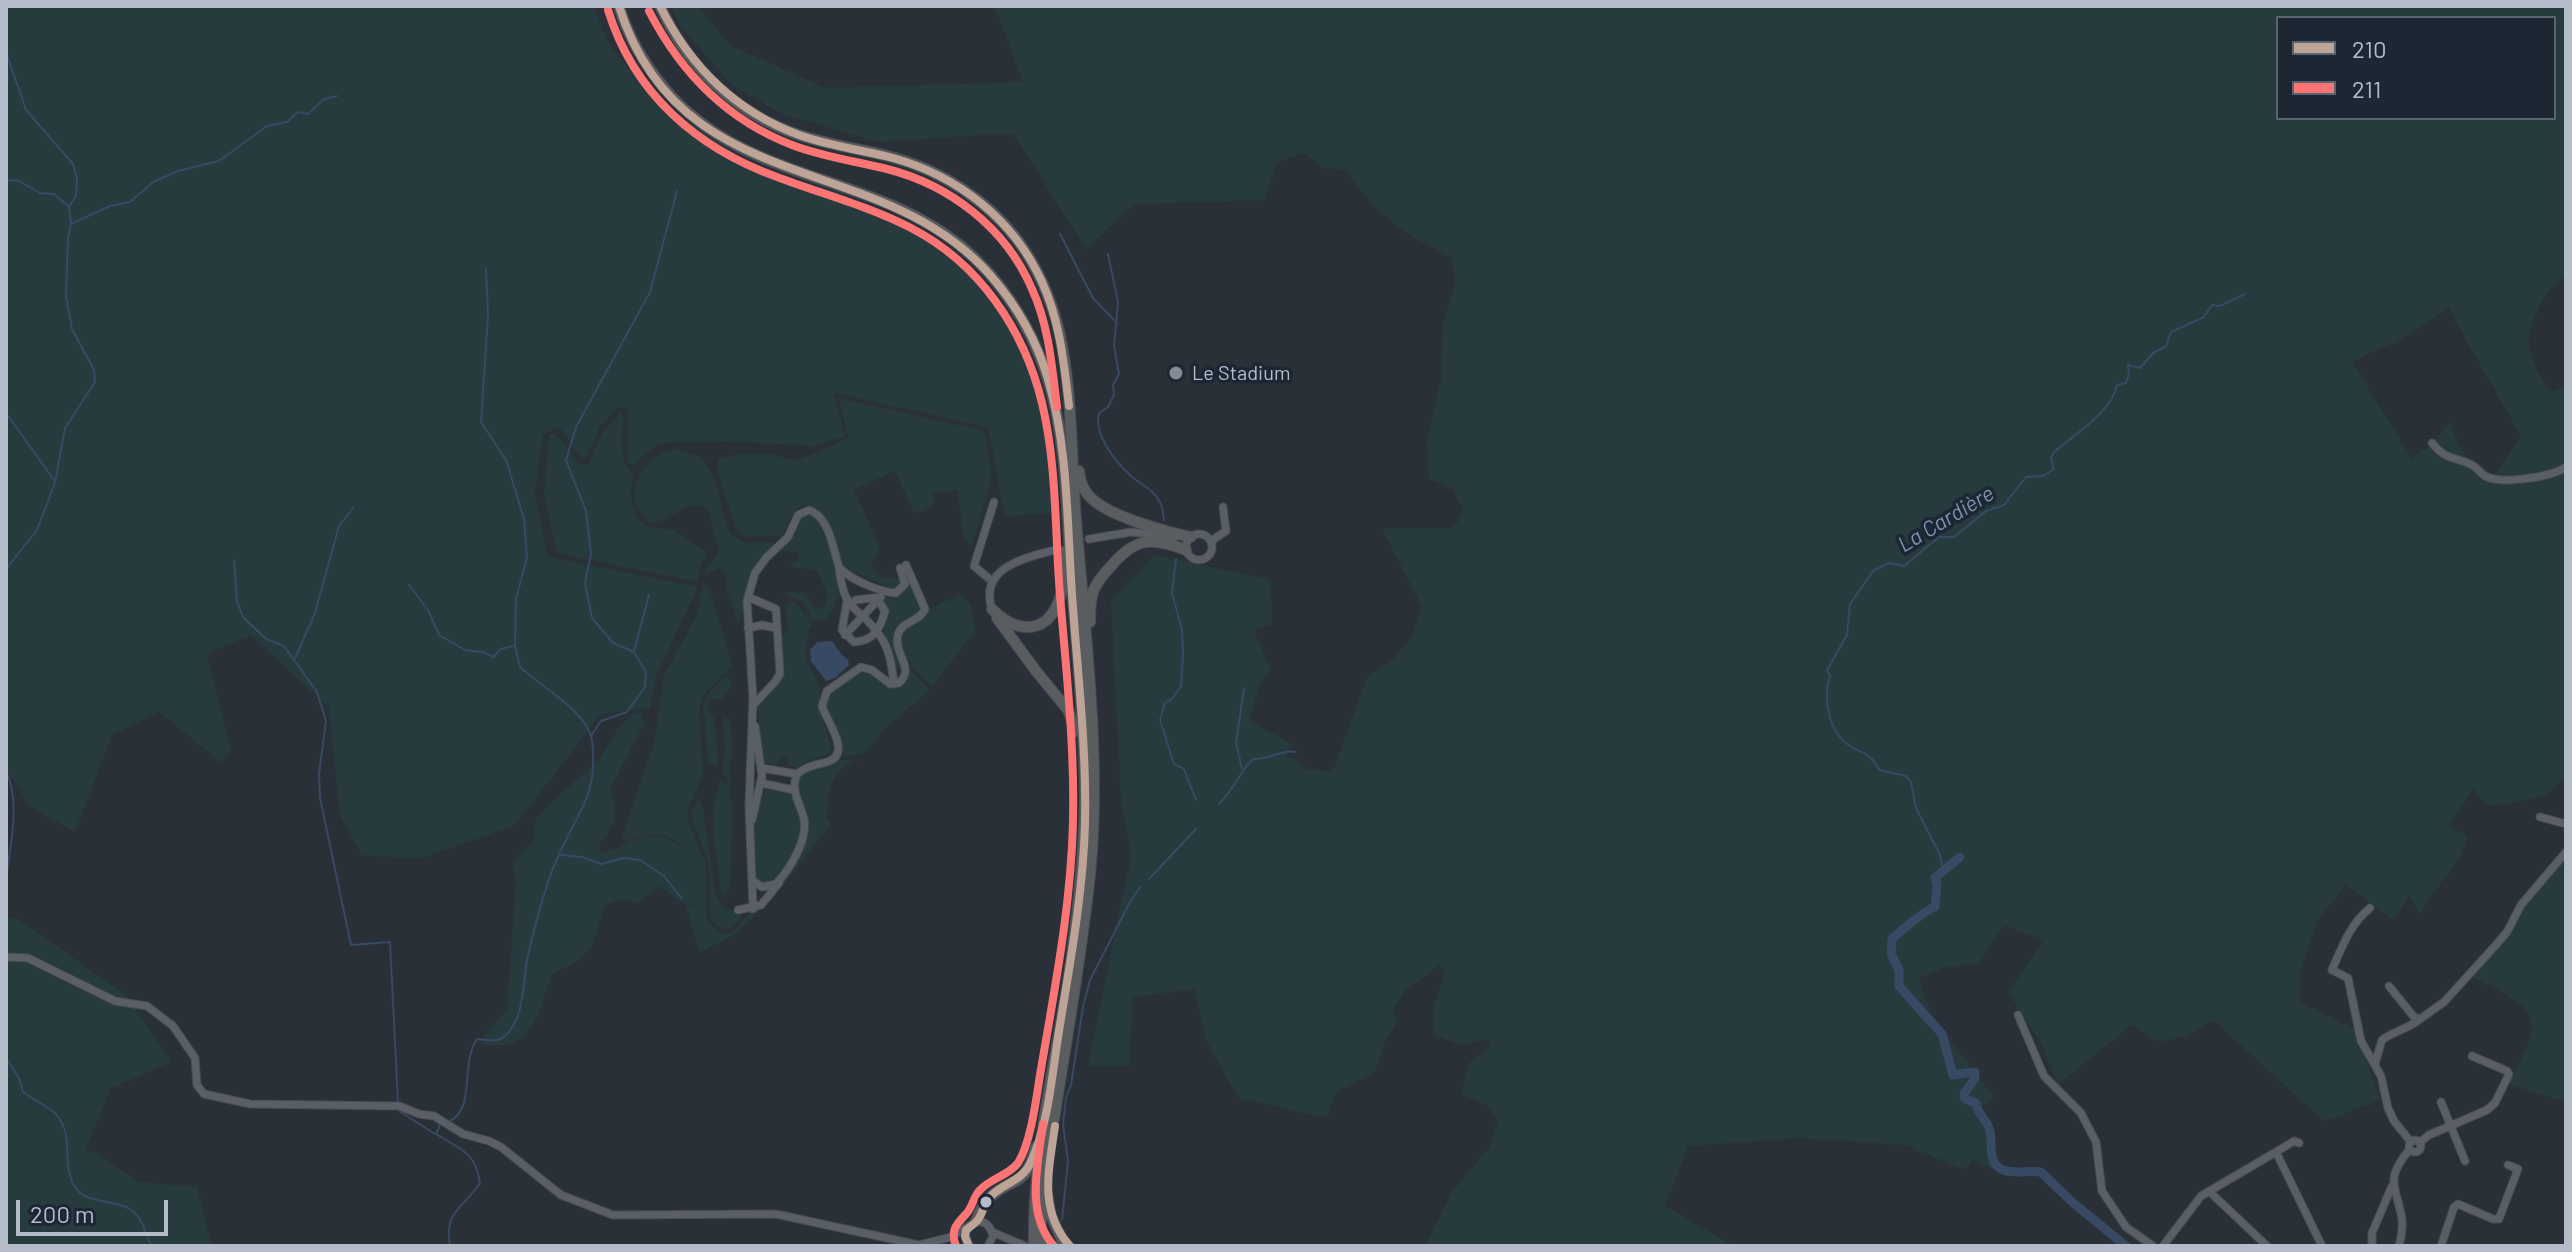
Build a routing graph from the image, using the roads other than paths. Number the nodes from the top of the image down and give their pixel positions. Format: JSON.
{"nodes":[{"id":1,"x":619,"y":6,"type":"edge"},
{"id":2,"x":660,"y":6,"type":"edge"},
{"id":3,"x":1060,"y":336,"type":"junction"},
{"id":4,"x":1054,"y":401,"type":"junction"},
{"id":5,"x":2432,"y":443,"type":"dead end"},
{"id":6,"x":2566,"y":467,"type":"edge"},
{"id":7,"x":994,"y":502,"type":"dead end"},
{"id":8,"x":1223,"y":507,"type":"dead end"},
{"id":9,"x":1089,"y":539,"type":"dead end"},
{"id":10,"x":1211,"y":541,"type":"junction"},
{"id":11,"x":1188,"y":543,"type":"junction"},
{"id":12,"x":1055,"y":550,"type":"dead end"},
{"id":13,"x":839,"y":567,"type":"junction"},
{"id":14,"x":848,"y":575,"type":"junction"},
{"id":15,"x":992,"y":581,"type":"junction"},
{"id":16,"x":881,"y":596,"type":"junction"},
{"id":17,"x":748,"y":597,"type":"junction"},
{"id":18,"x":847,"y":602,"type":"junction"},
{"id":19,"x":992,"y":609,"type":"junction"},
{"id":20,"x":862,"y":617,"type":"junction"},
{"id":21,"x":748,"y":628,"type":"junction"},
{"id":22,"x":776,"y":628,"type":"junction"},
{"id":23,"x":878,"y":632,"type":"junction"},
{"id":24,"x":845,"y":635,"type":"junction"},
{"id":25,"x":894,"y":684,"type":"junction"},
{"id":26,"x":753,"y":705,"type":"junction"},
{"id":27,"x":1090,"y":716,"type":"junction"},
{"id":28,"x":752,"y":717,"type":"junction"},
{"id":29,"x":761,"y":768,"type":"junction"},
{"id":30,"x":797,"y":774,"type":"junction"},
{"id":31,"x":761,"y":783,"type":"junction"},
{"id":32,"x":794,"y":790,"type":"junction"},
{"id":33,"x":2540,"y":817,"type":"dead end"},
{"id":34,"x":2566,"y":824,"type":"edge"},
{"id":35,"x":750,"y":830,"type":"junction"},
{"id":36,"x":2566,"y":852,"type":"edge"},
{"id":37,"x":1082,"y":862,"type":"junction"},
{"id":38,"x":782,"y":878,"type":"junction"},
{"id":39,"x":752,"y":880,"type":"junction"},
{"id":40,"x":2370,"y":908,"type":"dead end"},
{"id":41,"x":753,"y":909,"type":"junction"},
{"id":42,"x":738,"y":910,"type":"dead end"},
{"id":43,"x":6,"y":957,"type":"edge"},
{"id":44,"x":2389,"y":986,"type":"dead end"},
{"id":45,"x":2018,"y":1015,"type":"dead end"},
{"id":46,"x":2420,"y":1019,"type":"junction"},
{"id":47,"x":1057,"y":1044,"type":"junction"},
{"id":48,"x":2472,"y":1056,"type":"dead end"},
{"id":49,"x":2375,"y":1064,"type":"junction"},
{"id":50,"x":1059,"y":1084,"type":"junction"},
{"id":51,"x":2441,"y":1102,"type":"dead end"},
{"id":52,"x":2450,"y":1126,"type":"junction"},
{"id":53,"x":2299,"y":1143,"type":"dead end"},
{"id":54,"x":2413,"y":1145,"type":"junction"},
{"id":55,"x":2276,"y":1152,"type":"junction"},
{"id":56,"x":2465,"y":1161,"type":"dead end"},
{"id":57,"x":2508,"y":1165,"type":"dead end"},
{"id":58,"x":2392,"y":1186,"type":"junction"},
{"id":59,"x":2211,"y":1193,"type":"junction"},
{"id":60,"x":973,"y":1223,"type":"junction"},
{"id":61,"x":992,"y":1232,"type":"junction"},
{"id":62,"x":951,"y":1237,"type":"junction"},
{"id":63,"x":1009,"y":1240,"type":"junction"},
{"id":64,"x":990,"y":1244,"type":"edge"},
{"id":65,"x":968,"y":1245,"type":"edge"},
{"id":66,"x":1024,"y":1246,"type":"edge"},
{"id":67,"x":1034,"y":1246,"type":"edge"},
{"id":68,"x":1041,"y":1246,"type":"edge"},
{"id":69,"x":1065,"y":1246,"type":"edge"},
{"id":70,"x":2153,"y":1246,"type":"edge"},
{"id":71,"x":2163,"y":1246,"type":"edge"},
{"id":72,"x":2267,"y":1246,"type":"edge"},
{"id":73,"x":2322,"y":1246,"type":"edge"},
{"id":74,"x":2372,"y":1246,"type":"edge"},
{"id":75,"x":2399,"y":1246,"type":"edge"},
{"id":76,"x":2441,"y":1246,"type":"edge"}],
"edges":[{"from":1,"to":4,"type":"highway"},
{"from":2,"to":3,"type":"highway"},
{"from":3,"to":11,"type":"highway"},
{"from":3,"to":27,"type":"highway"},
{"from":4,"to":19,"type":"highway"},
{"from":4,"to":37,"type":"highway"},
{"from":5,"to":6,"type":"street"},
{"from":7,"to":15,"type":"street"},
{"from":8,"to":10,"type":"street"},
{"from":9,"to":11,"type":"street"},
{"from":10,"to":11,"type":"street"},
{"from":10,"to":11,"type":"street"},
{"from":11,"to":27,"type":"highway"},
{"from":12,"to":15,"type":"street"},
{"from":13,"to":14,"type":"street"},
{"from":13,"to":17,"type":"street"},
{"from":13,"to":18,"type":"street"},
{"from":14,"to":16,"type":"street"},
{"from":14,"to":18,"type":"street"},
{"from":15,"to":19,"type":"street"},
{"from":16,"to":18,"type":"street"},
{"from":16,"to":20,"type":"street"},
{"from":16,"to":23,"type":"street"},
{"from":16,"to":25,"type":"street"},
{"from":17,"to":21,"type":"street"},
{"from":17,"to":22,"type":"street"},
{"from":18,"to":20,"type":"street"},
{"from":18,"to":24,"type":"street"},
{"from":19,"to":37,"type":"highway"},
{"from":20,"to":23,"type":"street"},
{"from":20,"to":24,"type":"street"},
{"from":21,"to":22,"type":"street"},
{"from":21,"to":26,"type":"street"},
{"from":22,"to":26,"type":"street"},
{"from":23,"to":24,"type":"street"},
{"from":23,"to":25,"type":"street"},
{"from":25,"to":30,"type":"street"},
{"from":26,"to":28,"type":"street"},
{"from":27,"to":50,"type":"highway"},
{"from":28,"to":29,"type":"street"},
{"from":28,"to":35,"type":"street"},
{"from":29,"to":30,"type":"street"},
{"from":29,"to":31,"type":"street"},
{"from":30,"to":32,"type":"street"},
{"from":31,"to":32,"type":"street"},
{"from":31,"to":35,"type":"street"},
{"from":32,"to":38,"type":"street"},
{"from":33,"to":34,"type":"street"},
{"from":35,"to":39,"type":"street"},
{"from":36,"to":46,"type":"street"},
{"from":37,"to":47,"type":"highway"},
{"from":38,"to":39,"type":"street"},
{"from":38,"to":41,"type":"street"},
{"from":39,"to":41,"type":"street"},
{"from":40,"to":49,"type":"street"},
{"from":41,"to":42,"type":"street"},
{"from":43,"to":62,"type":"street"},
{"from":44,"to":46,"type":"street"},
{"from":45,"to":70,"type":"street"},
{"from":46,"to":49,"type":"street"},
{"from":47,"to":60,"type":"highway"},
{"from":47,"to":67,"type":"highway"},
{"from":48,"to":52,"type":"street"},
{"from":49,"to":54,"type":"street"},
{"from":50,"to":68,"type":"highway"},
{"from":50,"to":69,"type":"highway"},
{"from":51,"to":52,"type":"street"},
{"from":52,"to":54,"type":"street"},
{"from":52,"to":56,"type":"street"},
{"from":53,"to":55,"type":"street"},
{"from":54,"to":58,"type":"street"},
{"from":55,"to":59,"type":"street"},
{"from":55,"to":73,"type":"street"},
{"from":57,"to":76,"type":"street"},
{"from":58,"to":74,"type":"street"},
{"from":58,"to":75,"type":"street"},
{"from":59,"to":71,"type":"street"},
{"from":59,"to":72,"type":"street"},
{"from":60,"to":61,"type":"street"},
{"from":60,"to":62,"type":"street"},
{"from":60,"to":65,"type":"street"},
{"from":61,"to":63,"type":"street"},
{"from":61,"to":64,"type":"street"},
{"from":62,"to":65,"type":"street"},
{"from":63,"to":64,"type":"street"},
{"from":63,"to":66,"type":"street"}]}
